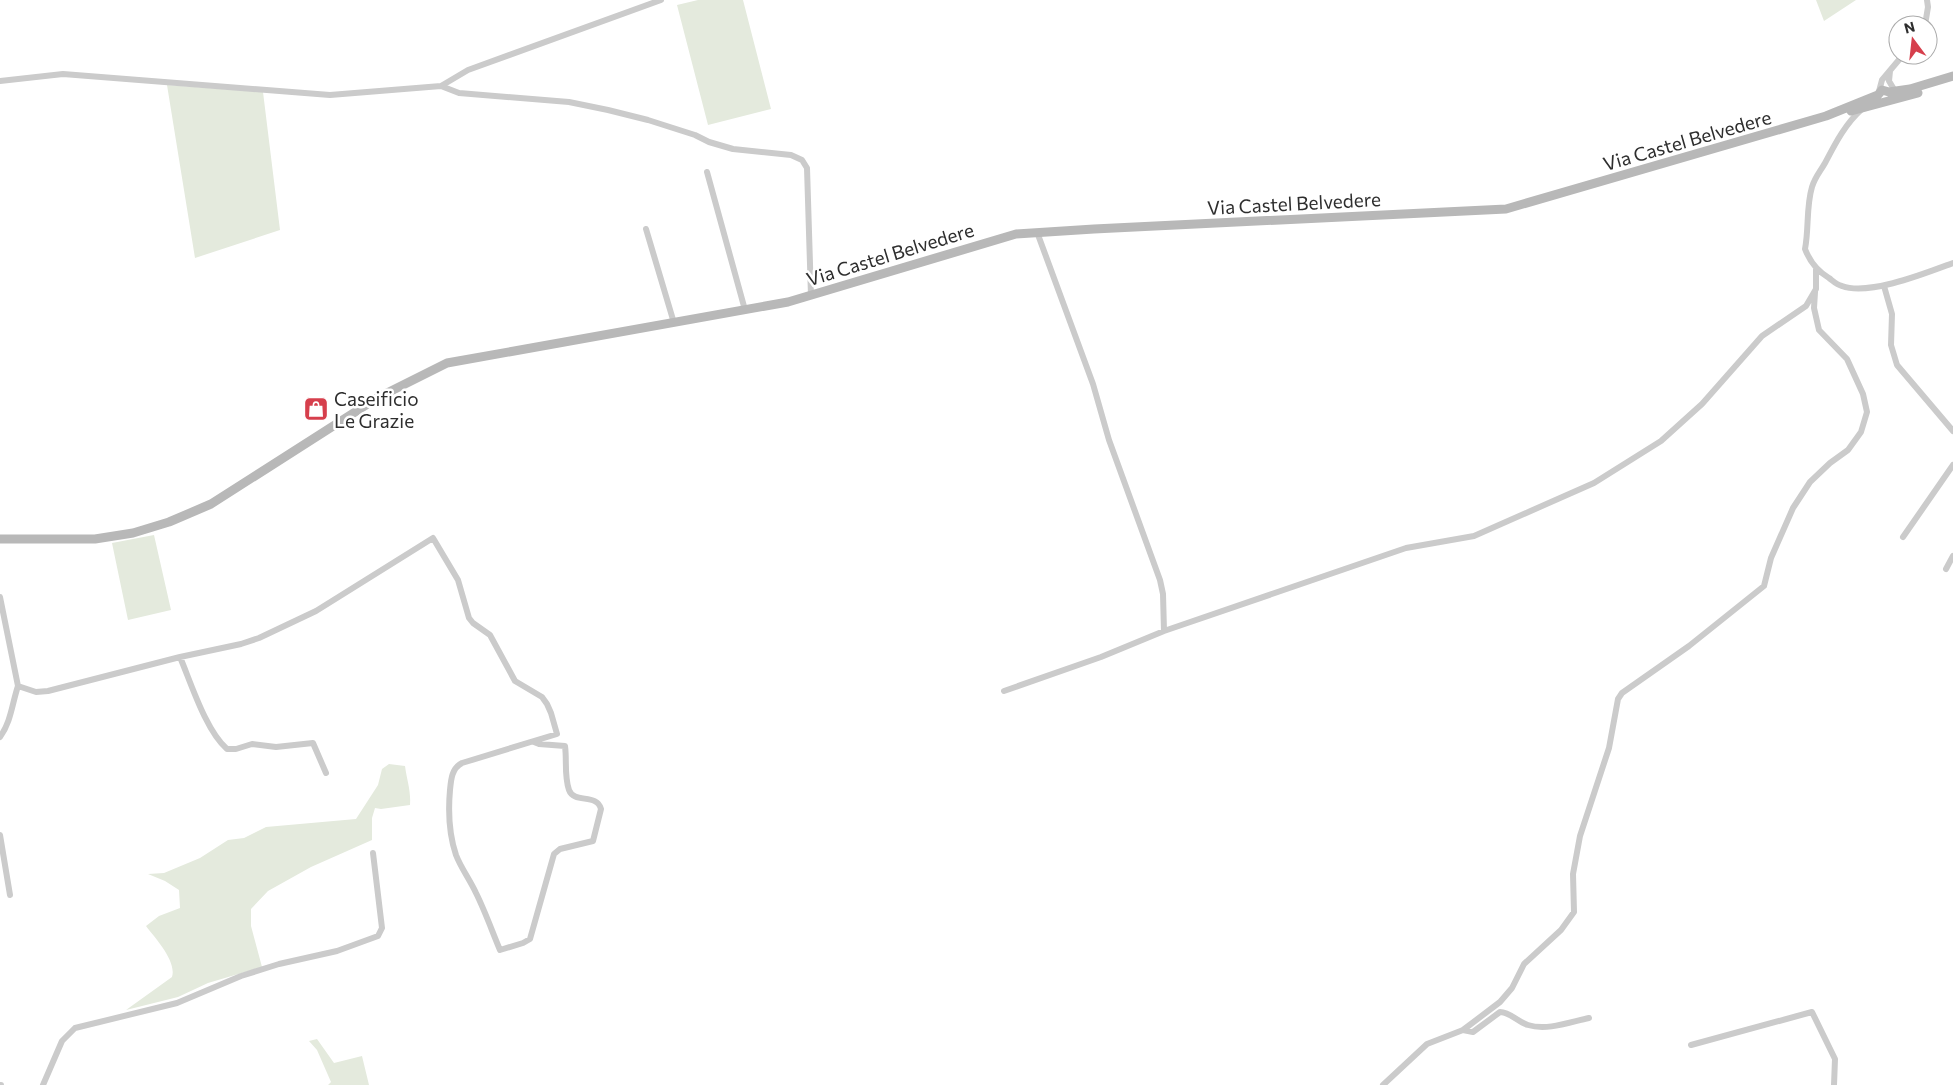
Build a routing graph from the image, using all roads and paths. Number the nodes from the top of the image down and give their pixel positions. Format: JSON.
{"nodes":[{"id":1,"x":661,"y":0,"type":"edge"},
{"id":2,"x":1927,"y":0,"type":"edge"},
{"id":3,"x":1927,"y":15,"type":"edge"},
{"id":4,"x":1895,"y":65,"type":"edge"},
{"id":5,"x":1891,"y":70,"type":"junction"},
{"id":6,"x":1953,"y":76,"type":"edge"},
{"id":7,"x":0,"y":81,"type":"edge"},
{"id":8,"x":1953,"y":82,"type":"edge"},
{"id":9,"x":441,"y":86,"type":"junction"},
{"id":10,"x":1887,"y":96,"type":"junction"},
{"id":11,"x":1863,"y":108,"type":"junction"},
{"id":12,"x":1826,"y":116,"type":"junction"},
{"id":13,"x":707,"y":172,"type":"dead end"},
{"id":14,"x":646,"y":229,"type":"dead end"},
{"id":15,"x":1036,"y":232,"type":"junction"},
{"id":16,"x":1953,"y":263,"type":"edge"},
{"id":17,"x":1816,"y":269,"type":"junction"},
{"id":18,"x":1884,"y":286,"type":"junction"},
{"id":19,"x":1814,"y":292,"type":"junction"},
{"id":20,"x":811,"y":296,"type":"junction"},
{"id":21,"x":745,"y":310,"type":"junction"},
{"id":22,"x":674,"y":323,"type":"junction"},
{"id":23,"x":1953,"y":432,"type":"edge"},
{"id":24,"x":1953,"y":465,"type":"edge"},
{"id":25,"x":1903,"y":537,"type":"dead end"},
{"id":26,"x":0,"y":539,"type":"edge"},
{"id":27,"x":1953,"y":556,"type":"edge"},
{"id":28,"x":1946,"y":570,"type":"dead end"},
{"id":29,"x":0,"y":597,"type":"edge"},
{"id":30,"x":1164,"y":631,"type":"junction"},
{"id":31,"x":180,"y":657,"type":"junction"},
{"id":32,"x":18,"y":686,"type":"junction"},
{"id":33,"x":1004,"y":691,"type":"dead end"},
{"id":34,"x":0,"y":737,"type":"edge"},
{"id":35,"x":534,"y":742,"type":"junction"},
{"id":36,"x":326,"y":773,"type":"dead end"},
{"id":37,"x":0,"y":835,"type":"edge"},
{"id":38,"x":373,"y":853,"type":"dead end"},
{"id":39,"x":10,"y":894,"type":"dead end"},
{"id":40,"x":1589,"y":1018,"type":"dead end"},
{"id":41,"x":1463,"y":1030,"type":"junction"},
{"id":42,"x":1691,"y":1045,"type":"dead end"},
{"id":43,"x":43,"y":1085,"type":"edge"},
{"id":44,"x":1383,"y":1085,"type":"edge"},
{"id":45,"x":1834,"y":1085,"type":"edge"}],
"edges":[{"from":1,"to":9,"type":"street"},
{"from":2,"to":3,"type":"street"},
{"from":4,"to":5,"type":"street"},
{"from":5,"to":10,"type":"street"},
{"from":5,"to":10,"type":"street"},
{"from":6,"to":10,"type":"street"},
{"from":7,"to":9,"type":"street"},
{"from":8,"to":10,"type":"street"},
{"from":9,"to":20,"type":"street"},
{"from":10,"to":11,"type":"street"},
{"from":10,"to":12,"type":"street"},
{"from":11,"to":12,"type":"street"},
{"from":11,"to":17,"type":"street"},
{"from":12,"to":15,"type":"street","name":"Via Castel Belvedere"},
{"from":13,"to":21,"type":"street"},
{"from":14,"to":22,"type":"street"},
{"from":15,"to":20,"type":"street","name":"Via Castel Belvedere"},
{"from":15,"to":30,"type":"street"},
{"from":16,"to":18,"type":"street"},
{"from":17,"to":18,"type":"street"},
{"from":17,"to":19,"type":"street"},
{"from":18,"to":23,"type":"street"},
{"from":19,"to":30,"type":"street"},
{"from":19,"to":41,"type":"street"},
{"from":20,"to":21,"type":"street","name":"Via Castel Belvedere"},
{"from":21,"to":22,"type":"street","name":"Via Castel Belvedere"},
{"from":22,"to":26,"type":"street","name":"Via Castel Belvedere"},
{"from":24,"to":25,"type":"street"},
{"from":27,"to":28,"type":"street"},
{"from":29,"to":32,"type":"street"},
{"from":30,"to":33,"type":"street"},
{"from":31,"to":32,"type":"street"},
{"from":31,"to":35,"type":"street"},
{"from":31,"to":36,"type":"street"},
{"from":32,"to":34,"type":"street"},
{"from":35,"to":35,"type":"street"},
{"from":37,"to":39,"type":"street"},
{"from":38,"to":43,"type":"street"},
{"from":40,"to":41,"type":"street"},
{"from":41,"to":44,"type":"street"},
{"from":42,"to":45,"type":"street"}]}
